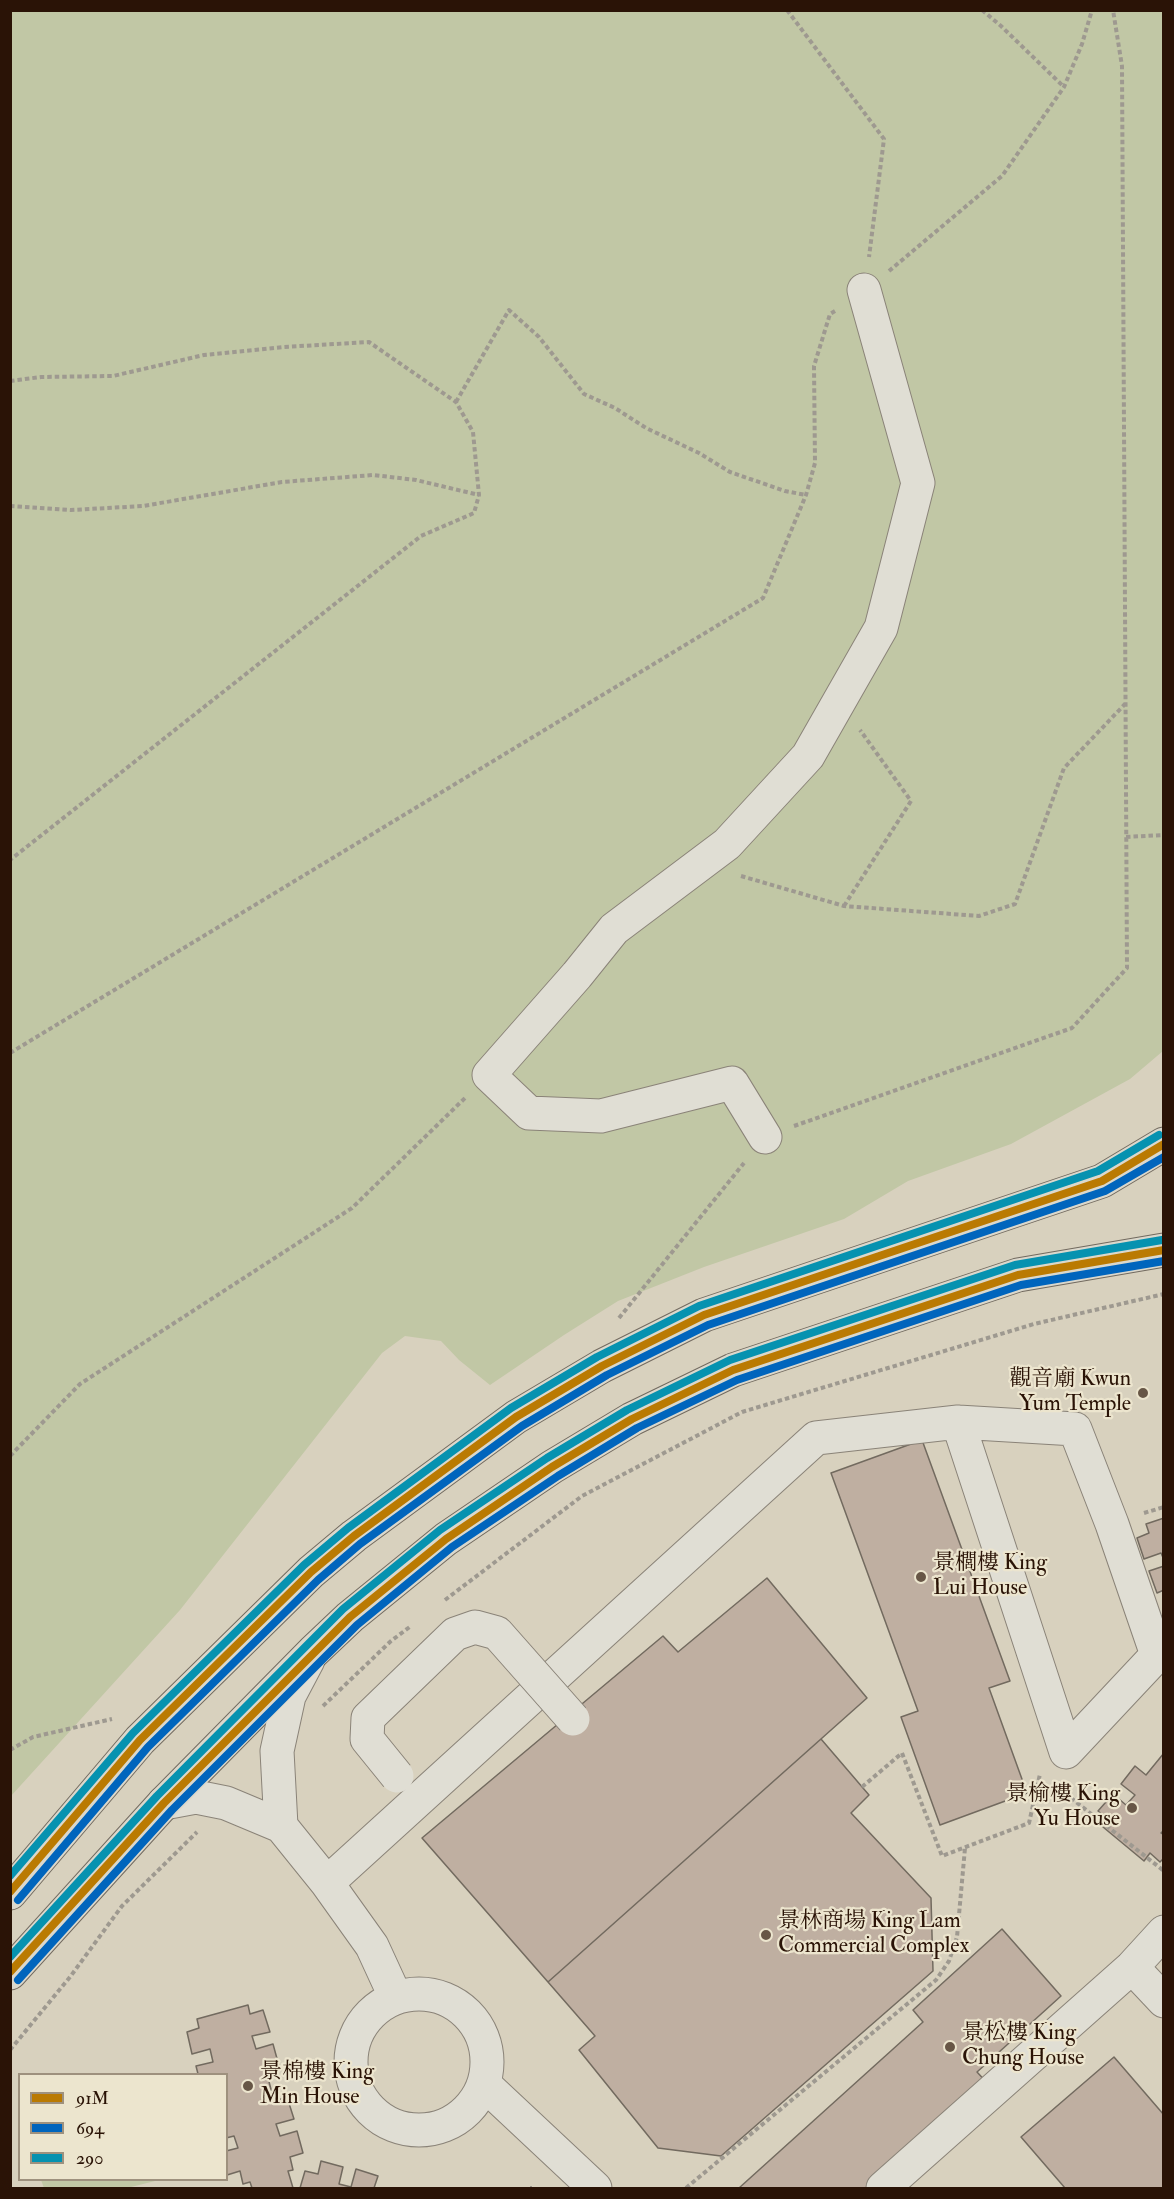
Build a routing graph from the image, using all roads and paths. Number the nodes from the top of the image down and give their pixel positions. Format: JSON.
{"nodes":[{"id":1,"x":787,"y":10,"type":"edge"},
{"id":2,"x":982,"y":10,"type":"edge"},
{"id":3,"x":1092,"y":10,"type":"edge"},
{"id":4,"x":1113,"y":10,"type":"edge"},
{"id":5,"x":1064,"y":87,"type":"junction"},
{"id":6,"x":864,"y":290,"type":"junction"},
{"id":7,"x":10,"y":381,"type":"edge"},
{"id":8,"x":456,"y":402,"type":"junction"},
{"id":9,"x":479,"y":495,"type":"junction"},
{"id":10,"x":806,"y":495,"type":"junction"},
{"id":11,"x":10,"y":506,"type":"edge"},
{"id":12,"x":839,"y":701,"type":"junction"},
{"id":13,"x":1125,"y":704,"type":"junction"},
{"id":14,"x":1164,"y":835,"type":"edge"},
{"id":15,"x":1126,"y":837,"type":"junction"},
{"id":16,"x":10,"y":860,"type":"edge"},
{"id":17,"x":700,"y":865,"type":"junction"},
{"id":18,"x":844,"y":906,"type":"junction"},
{"id":19,"x":10,"y":1053,"type":"edge"},
{"id":20,"x":489,"y":1075,"type":"junction"},
{"id":21,"x":765,"y":1137,"type":"junction"},
{"id":22,"x":1164,"y":1144,"type":"edge"},
{"id":23,"x":1164,"y":1250,"type":"edge"},
{"id":24,"x":1164,"y":1294,"type":"edge"},
{"id":25,"x":614,"y":1324,"type":"dead end"},
{"id":26,"x":958,"y":1422,"type":"junction"},
{"id":27,"x":10,"y":1456,"type":"edge"},
{"id":28,"x":438,"y":1605,"type":"dead end"},
{"id":29,"x":419,"y":1620,"type":"dead end"},
{"id":30,"x":313,"y":1652,"type":"junction"},
{"id":31,"x":318,"y":1712,"type":"dead end"},
{"id":32,"x":121,"y":1717,"type":"dead end"},
{"id":33,"x":573,"y":1719,"type":"dead end"},
{"id":34,"x":10,"y":1750,"type":"edge"},
{"id":35,"x":862,"y":1787,"type":"dead end"},
{"id":36,"x":407,"y":1788,"type":"junction"},
{"id":37,"x":164,"y":1803,"type":"junction"},
{"id":38,"x":226,"y":1803,"type":"junction"},
{"id":39,"x":281,"y":1826,"type":"junction"},
{"id":40,"x":965,"y":1848,"type":"junction"},
{"id":41,"x":1164,"y":1871,"type":"edge"},
{"id":42,"x":327,"y":1883,"type":"junction"},
{"id":43,"x":10,"y":1893,"type":"edge"},
{"id":44,"x":1164,"y":1932,"type":"edge"},
{"id":45,"x":1132,"y":1967,"type":"junction"},
{"id":46,"x":10,"y":1973,"type":"edge"},
{"id":47,"x":395,"y":1996,"type":"junction"},
{"id":48,"x":1164,"y":2001,"type":"edge"},
{"id":49,"x":10,"y":2050,"type":"edge"},
{"id":50,"x":484,"y":2084,"type":"junction"},
{"id":51,"x":595,"y":2188,"type":"edge"},
{"id":52,"x":686,"y":2188,"type":"edge"},
{"id":53,"x":883,"y":2188,"type":"edge"}],
"edges":[{"from":1,"to":6,"type":"path"},
{"from":2,"to":5,"type":"path"},
{"from":3,"to":5,"type":"path"},
{"from":4,"to":13,"type":"path"},
{"from":5,"to":6,"type":"path"},
{"from":6,"to":10,"type":"path"},
{"from":6,"to":12,"type":"lane"},
{"from":7,"to":8,"type":"path"},
{"from":8,"to":9,"type":"path"},
{"from":8,"to":10,"type":"path"},
{"from":9,"to":11,"type":"path"},
{"from":9,"to":16,"type":"path"},
{"from":10,"to":19,"type":"path"},
{"from":12,"to":17,"type":"lane"},
{"from":12,"to":18,"type":"path"},
{"from":13,"to":15,"type":"path"},
{"from":13,"to":18,"type":"path"},
{"from":14,"to":15,"type":"path"},
{"from":15,"to":21,"type":"path"},
{"from":17,"to":18,"type":"path"},
{"from":17,"to":20,"type":"lane"},
{"from":20,"to":21,"type":"lane"},
{"from":20,"to":27,"type":"path"},
{"from":21,"to":25,"type":"path"},
{"from":22,"to":43,"type":"main road"},
{"from":23,"to":30,"type":"main road"},
{"from":24,"to":28,"type":"path"},
{"from":26,"to":26,"type":"lane"},
{"from":26,"to":36,"type":"lane"},
{"from":29,"to":31,"type":"path"},
{"from":30,"to":37,"type":"main road"},
{"from":30,"to":39,"type":"lane"},
{"from":32,"to":34,"type":"path"},
{"from":33,"to":36,"type":"lane","bridge":true},
{"from":35,"to":40,"type":"path"},
{"from":36,"to":42,"type":"lane"},
{"from":37,"to":38,"type":"lane"},
{"from":37,"to":46,"type":"main road"},
{"from":38,"to":39,"type":"lane"},
{"from":38,"to":49,"type":"path"},
{"from":39,"to":42,"type":"lane"},
{"from":40,"to":41,"type":"path"},
{"from":40,"to":52,"type":"path"},
{"from":42,"to":47,"type":"lane"},
{"from":44,"to":45,"type":"lane"},
{"from":45,"to":48,"type":"lane"},
{"from":45,"to":53,"type":"lane"},
{"from":47,"to":50,"type":"lane"},
{"from":47,"to":50,"type":"lane"},
{"from":50,"to":51,"type":"lane"}]}
